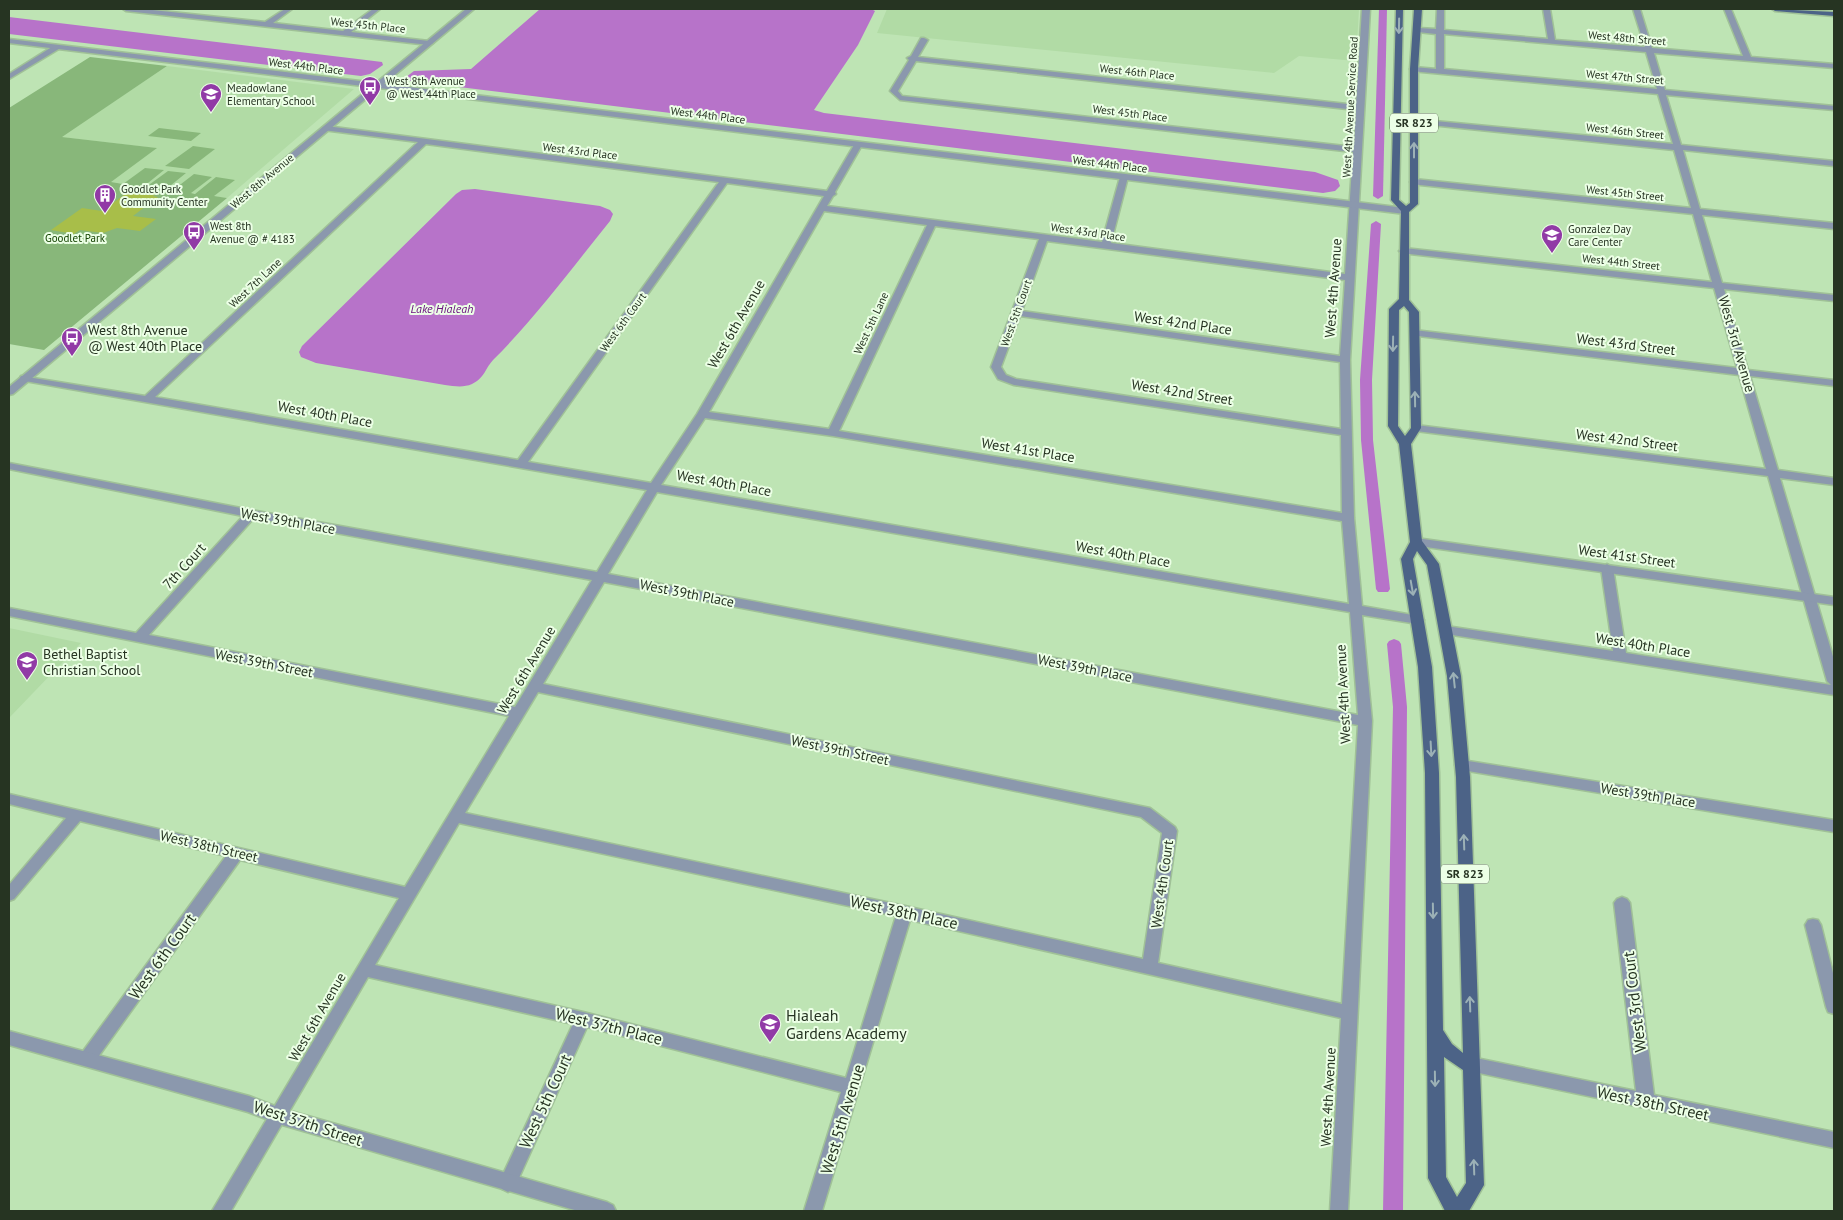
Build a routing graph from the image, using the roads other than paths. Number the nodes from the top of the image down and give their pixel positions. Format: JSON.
{"nodes":[{"id":1,"x":126,"y":9,"type":"edge"},
{"id":2,"x":203,"y":9,"type":"edge"},
{"id":3,"x":289,"y":9,"type":"edge"},
{"id":4,"x":377,"y":9,"type":"edge"},
{"id":5,"x":470,"y":9,"type":"edge"},
{"id":6,"x":1366,"y":9,"type":"edge"},
{"id":7,"x":1399,"y":9,"type":"edge"},
{"id":8,"x":1418,"y":9,"type":"edge"},
{"id":9,"x":1440,"y":9,"type":"edge"},
{"id":10,"x":1547,"y":9,"type":"edge"},
{"id":11,"x":1637,"y":9,"type":"edge"},
{"id":12,"x":1728,"y":9,"type":"edge"},
{"id":13,"x":1775,"y":9,"type":"edge"},
{"id":14,"x":1828,"y":9,"type":"edge"},
{"id":15,"x":1834,"y":12,"type":"edge"},
{"id":16,"x":192,"y":16,"type":"junction"},
{"id":17,"x":266,"y":25,"type":"junction"},
{"id":18,"x":1418,"y":30,"type":"junction"},
{"id":19,"x":1441,"y":32,"type":"junction"},
{"id":20,"x":344,"y":34,"type":"junction"},
{"id":21,"x":924,"y":40,"type":"dead end"},
{"id":22,"x":9,"y":41,"type":"edge"},
{"id":23,"x":1552,"y":42,"type":"junction"},
{"id":24,"x":429,"y":43,"type":"junction"},
{"id":25,"x":58,"y":47,"type":"junction"},
{"id":26,"x":1649,"y":51,"type":"junction"},
{"id":27,"x":911,"y":58,"type":"junction"},
{"id":28,"x":1397,"y":59,"type":"junction"},
{"id":29,"x":1748,"y":59,"type":"junction"},
{"id":30,"x":1834,"y":66,"type":"edge"},
{"id":31,"x":9,"y":68,"type":"edge"},
{"id":32,"x":1414,"y":69,"type":"junction"},
{"id":33,"x":21,"y":70,"type":"junction"},
{"id":34,"x":1440,"y":71,"type":"junction"},
{"id":35,"x":9,"y":77,"type":"edge"},
{"id":36,"x":377,"y":86,"type":"junction"},
{"id":37,"x":1662,"y":92,"type":"junction"},
{"id":38,"x":1361,"y":108,"type":"junction"},
{"id":39,"x":1834,"y":108,"type":"edge"},
{"id":40,"x":1397,"y":110,"type":"junction"},
{"id":41,"x":1414,"y":121,"type":"junction"},
{"id":42,"x":326,"y":128,"type":"junction"},
{"id":43,"x":423,"y":142,"type":"junction"},
{"id":44,"x":858,"y":145,"type":"junction"},
{"id":45,"x":1677,"y":147,"type":"junction"},
{"id":46,"x":1358,"y":150,"type":"junction"},
{"id":47,"x":1834,"y":163,"type":"edge"},
{"id":48,"x":1124,"y":177,"type":"junction"},
{"id":49,"x":724,"y":181,"type":"junction"},
{"id":50,"x":1414,"y":182,"type":"junction"},
{"id":51,"x":832,"y":194,"type":"junction"},
{"id":52,"x":1356,"y":206,"type":"junction"},
{"id":53,"x":822,"y":208,"type":"junction"},
{"id":54,"x":1405,"y":212,"type":"junction"},
{"id":55,"x":1696,"y":212,"type":"junction"},
{"id":56,"x":932,"y":223,"type":"junction"},
{"id":57,"x":1834,"y":226,"type":"edge"},
{"id":58,"x":1044,"y":237,"type":"junction"},
{"id":59,"x":1106,"y":245,"type":"junction"},
{"id":60,"x":1404,"y":251,"type":"junction"},
{"id":61,"x":1351,"y":278,"type":"junction"},
{"id":62,"x":1720,"y":285,"type":"junction"},
{"id":63,"x":1834,"y":298,"type":"edge"},
{"id":64,"x":1404,"y":300,"type":"junction"},
{"id":65,"x":1017,"y":313,"type":"junction"},
{"id":66,"x":1414,"y":333,"type":"junction"},
{"id":67,"x":1346,"y":360,"type":"junction"},
{"id":68,"x":1744,"y":372,"type":"junction"},
{"id":69,"x":25,"y":378,"type":"junction"},
{"id":70,"x":1014,"y":382,"type":"joint"},
{"id":71,"x":1834,"y":383,"type":"edge"},
{"id":72,"x":9,"y":392,"type":"edge"},
{"id":73,"x":147,"y":399,"type":"junction"},
{"id":74,"x":702,"y":414,"type":"junction"},
{"id":75,"x":1416,"y":428,"type":"junction"},
{"id":76,"x":833,"y":433,"type":"junction"},
{"id":77,"x":1346,"y":433,"type":"junction"},
{"id":78,"x":1405,"y":444,"type":"junction"},
{"id":79,"x":522,"y":463,"type":"junction"},
{"id":80,"x":9,"y":466,"type":"edge"},
{"id":81,"x":1774,"y":473,"type":"junction"},
{"id":82,"x":1834,"y":481,"type":"edge"},
{"id":83,"x":655,"y":486,"type":"junction"},
{"id":84,"x":251,"y":514,"type":"junction"},
{"id":85,"x":1348,"y":518,"type":"junction"},
{"id":86,"x":1416,"y":542,"type":"junction"},
{"id":87,"x":1607,"y":568,"type":"junction"},
{"id":88,"x":601,"y":577,"type":"junction"},
{"id":89,"x":1811,"y":597,"type":"junction"},
{"id":90,"x":1834,"y":601,"type":"edge"},
{"id":91,"x":1356,"y":610,"type":"junction"},
{"id":92,"x":9,"y":612,"type":"edge"},
{"id":93,"x":1418,"y":620,"type":"junction"},
{"id":94,"x":1446,"y":630,"type":"junction"},
{"id":95,"x":139,"y":638,"type":"junction"},
{"id":96,"x":1620,"y":657,"type":"junction"},
{"id":97,"x":1834,"y":681,"type":"edge"},
{"id":98,"x":535,"y":687,"type":"junction"},
{"id":99,"x":1834,"y":690,"type":"edge"},
{"id":100,"x":519,"y":713,"type":"junction"},
{"id":101,"x":1365,"y":721,"type":"junction"},
{"id":102,"x":1462,"y":764,"type":"junction"},
{"id":103,"x":9,"y":799,"type":"edge"},
{"id":104,"x":1145,"y":812,"type":"joint"},
{"id":105,"x":77,"y":815,"type":"junction"},
{"id":106,"x":457,"y":817,"type":"junction"},
{"id":107,"x":1834,"y":826,"type":"edge"},
{"id":108,"x":237,"y":853,"type":"junction"},
{"id":109,"x":409,"y":894,"type":"junction"},
{"id":110,"x":9,"y":895,"type":"edge"},
{"id":111,"x":1622,"y":902,"type":"dead end"},
{"id":112,"x":905,"y":912,"type":"junction"},
{"id":113,"x":1813,"y":925,"type":"dead end"},
{"id":114,"x":1150,"y":967,"type":"junction"},
{"id":115,"x":364,"y":969,"type":"junction"},
{"id":116,"x":1834,"y":1007,"type":"edge"},
{"id":117,"x":1350,"y":1013,"type":"junction"},
{"id":118,"x":583,"y":1019,"type":"junction"},
{"id":119,"x":1435,"y":1031,"type":"junction"},
{"id":120,"x":9,"y":1038,"type":"edge"},
{"id":121,"x":87,"y":1059,"type":"junction"},
{"id":122,"x":1471,"y":1065,"type":"junction"},
{"id":123,"x":852,"y":1086,"type":"junction"},
{"id":124,"x":1646,"y":1101,"type":"junction"},
{"id":125,"x":279,"y":1116,"type":"junction"},
{"id":126,"x":1834,"y":1140,"type":"edge"},
{"id":127,"x":508,"y":1183,"type":"junction"},
{"id":128,"x":221,"y":1211,"type":"edge"},
{"id":129,"x":607,"y":1211,"type":"edge"},
{"id":130,"x":813,"y":1211,"type":"edge"},
{"id":131,"x":1339,"y":1211,"type":"edge"},
{"id":132,"x":1457,"y":1211,"type":"edge"}],
"edges":[{"from":1,"to":16,"type":"street","name":"West 45th Place"},
{"from":2,"to":16,"type":"street"},
{"from":3,"to":17,"type":"street"},
{"from":4,"to":20,"type":"street"},
{"from":5,"to":24,"type":"street","name":"West 8th Avenue"},
{"from":6,"to":38,"type":"street","name":"West 4th Avenue Service Road"},
{"from":7,"to":28,"type":"main road","number":"SR 823","one_way":true},
{"from":8,"to":18,"type":"main road","number":"SR 823"},
{"from":9,"to":19,"type":"street"},
{"from":10,"to":23,"type":"street"},
{"from":11,"to":26,"type":"street","name":"West 3rd Avenue"},
{"from":12,"to":29,"type":"street"},
{"from":13,"to":15,"type":"main road"},
{"from":14,"to":15,"type":"main road"},
{"from":16,"to":17,"type":"street","name":"West 45th Place"},
{"from":17,"to":20,"type":"street","name":"West 45th Place"},
{"from":18,"to":19,"type":"street","name":"West 48th Street"},
{"from":18,"to":32,"type":"main road","number":"SR 823"},
{"from":19,"to":23,"type":"street","name":"West 48th Street"},
{"from":19,"to":34,"type":"street"},
{"from":20,"to":24,"type":"street","name":"West 45th Place"},
{"from":21,"to":27,"type":"street"},
{"from":22,"to":25,"type":"street","name":"West 44th Place"},
{"from":23,"to":26,"type":"street","name":"West 48th Street"},
{"from":24,"to":36,"type":"street","name":"West 8th Avenue"},
{"from":25,"to":33,"type":"street"},
{"from":25,"to":36,"type":"street","name":"West 44th Place"},
{"from":26,"to":29,"type":"street","name":"West 48th Street"},
{"from":26,"to":37,"type":"street","name":"West 3rd Avenue"},
{"from":27,"to":38,"type":"street","name":"West 46th Place"},
{"from":27,"to":46,"type":"street","name":"West 45th Place"},
{"from":28,"to":32,"type":"main road"},
{"from":28,"to":40,"type":"main road","number":"SR 823"},
{"from":29,"to":30,"type":"street","name":"West 48th Street"},
{"from":31,"to":33,"type":"street"},
{"from":32,"to":34,"type":"street","name":"West 47th Street"},
{"from":32,"to":41,"type":"main road","number":"SR 823"},
{"from":33,"to":35,"type":"street"},
{"from":34,"to":37,"type":"street","name":"West 47th Street"},
{"from":36,"to":42,"type":"street","name":"West 8th Avenue"},
{"from":36,"to":44,"type":"street","name":"West 44th Place"},
{"from":37,"to":39,"type":"street","name":"West 47th Street"},
{"from":37,"to":45,"type":"street","name":"West 3rd Avenue"},
{"from":38,"to":46,"type":"street","name":"West 4th Avenue Service Road"},
{"from":40,"to":41,"type":"main road"},
{"from":40,"to":54,"type":"main road","number":"SR 823"},
{"from":41,"to":45,"type":"street","name":"West 46th Street"},
{"from":50,"to":41,"type":"main road","number":"SR 823","one_way":true},
{"from":42,"to":43,"type":"street","name":"West 43rd Place"},
{"from":42,"to":69,"type":"street","name":"West 8th Avenue"},
{"from":43,"to":49,"type":"street","name":"West 43rd Place"},
{"from":43,"to":73,"type":"street","name":"West 7th Lane"},
{"from":44,"to":48,"type":"street","name":"West 44th Place"},
{"from":44,"to":51,"type":"street","name":"West 6th Avenue"},
{"from":45,"to":47,"type":"street","name":"West 46th Street"},
{"from":45,"to":55,"type":"street","name":"West 3rd Avenue"},
{"from":46,"to":52,"type":"street","name":"West 4th Avenue Service Road"},
{"from":48,"to":52,"type":"street","name":"West 44th Place"},
{"from":48,"to":59,"type":"street"},
{"from":49,"to":51,"type":"street","name":"West 43rd Place"},
{"from":49,"to":79,"type":"street","name":"West 6th Court"},
{"from":50,"to":54,"type":"main road","number":"SR 823"},
{"from":50,"to":55,"type":"street","name":"West 45th Street"},
{"from":51,"to":53,"type":"street","name":"West 6th Avenue"},
{"from":52,"to":54,"type":"street","name":"West 44th Place"},
{"from":52,"to":61,"type":"street","name":"West 4th Avenue"},
{"from":53,"to":56,"type":"street","name":"West 43rd Place"},
{"from":53,"to":74,"type":"street","name":"West 6th Avenue"},
{"from":54,"to":60,"type":"main road","number":"SR 823"},
{"from":55,"to":57,"type":"street","name":"West 45th Street"},
{"from":55,"to":62,"type":"street","name":"West 3rd Avenue"},
{"from":56,"to":58,"type":"street","name":"West 43rd Place"},
{"from":56,"to":76,"type":"street","name":"West 5th Lane"},
{"from":58,"to":59,"type":"street","name":"West 43rd Place"},
{"from":58,"to":65,"type":"street","name":"West 5th Court"},
{"from":59,"to":61,"type":"street","name":"West 43rd Place"},
{"from":60,"to":62,"type":"street","name":"West 44th Street"},
{"from":60,"to":64,"type":"main road","number":"SR 823"},
{"from":61,"to":67,"type":"street","name":"West 4th Avenue"},
{"from":62,"to":63,"type":"street","name":"West 44th Street"},
{"from":62,"to":68,"type":"street","name":"West 3rd Avenue"},
{"from":64,"to":66,"type":"main road","number":"SR 823"},
{"from":64,"to":78,"type":"main road","number":"SR 823","one_way":true},
{"from":65,"to":67,"type":"street","name":"West 42nd Place"},
{"from":65,"to":70,"type":"street","name":"West 5th Court"},
{"from":66,"to":68,"type":"street","name":"West 43rd Street"},
{"from":75,"to":66,"type":"main road","number":"SR 823","one_way":true},
{"from":67,"to":77,"type":"street","name":"West 4th Avenue"},
{"from":68,"to":71,"type":"street","name":"West 43rd Street"},
{"from":68,"to":81,"type":"street","name":"West 3rd Avenue"},
{"from":69,"to":72,"type":"street","name":"West 8th Avenue"},
{"from":69,"to":73,"type":"street","name":"West 40th Place"},
{"from":70,"to":77,"type":"street","name":"West 42nd Street"},
{"from":73,"to":79,"type":"street","name":"West 40th Place"},
{"from":74,"to":76,"type":"street","name":"West 41st Place"},
{"from":74,"to":83,"type":"street","name":"West 6th Avenue"},
{"from":75,"to":78,"type":"main road"},
{"from":75,"to":81,"type":"street","name":"West 42nd Street"},
{"from":76,"to":85,"type":"street","name":"West 41st Place"},
{"from":77,"to":85,"type":"street","name":"West 4th Avenue"},
{"from":78,"to":86,"type":"main road","number":"SR 823"},
{"from":79,"to":83,"type":"street","name":"West 40th Place"},
{"from":80,"to":84,"type":"street","name":"West 39th Place"},
{"from":81,"to":82,"type":"street","name":"West 42nd Street"},
{"from":81,"to":89,"type":"street","name":"West 3rd Avenue"},
{"from":83,"to":88,"type":"street","name":"West 6th Avenue"},
{"from":83,"to":91,"type":"street","name":"West 40th Place"},
{"from":84,"to":88,"type":"street","name":"West 39th Place"},
{"from":84,"to":95,"type":"street","name":"7th Court"},
{"from":85,"to":91,"type":"street","name":"West 4th Avenue"},
{"from":86,"to":87,"type":"street","name":"West 41st Street"},
{"from":86,"to":93,"type":"main road","number":"SR 823","one_way":true},
{"from":86,"to":94,"type":"main road","number":"SR 823"},
{"from":87,"to":89,"type":"street","name":"West 41st Street"},
{"from":87,"to":96,"type":"street"},
{"from":88,"to":98,"type":"street","name":"West 6th Avenue"},
{"from":88,"to":101,"type":"street","name":"West 39th Place"},
{"from":89,"to":90,"type":"street","name":"West 41st Street"},
{"from":89,"to":97,"type":"street","name":"West 3rd Avenue"},
{"from":91,"to":93,"type":"street","name":"West 40th Place"},
{"from":91,"to":101,"type":"street","name":"West 4th Avenue"},
{"from":92,"to":95,"type":"street","name":"West 39th Street"},
{"from":93,"to":119,"type":"main road","number":"SR 823","one_way":true},
{"from":94,"to":96,"type":"street","name":"West 40th Place"},
{"from":102,"to":94,"type":"main road","number":"SR 823","one_way":true},
{"from":95,"to":100,"type":"street","name":"West 39th Street"},
{"from":96,"to":99,"type":"street","name":"West 40th Place"},
{"from":98,"to":100,"type":"street","name":"West 6th Avenue"},
{"from":98,"to":104,"type":"street","name":"West 39th Street"},
{"from":100,"to":106,"type":"street","name":"West 6th Avenue"},
{"from":101,"to":117,"type":"street","name":"West 4th Avenue"},
{"from":102,"to":107,"type":"street","name":"West 39th Place"},
{"from":122,"to":102,"type":"main road","number":"SR 823","one_way":true},
{"from":103,"to":105,"type":"street","name":"West 38th Street"},
{"from":104,"to":114,"type":"street","name":"West 4th Court"},
{"from":105,"to":108,"type":"street","name":"West 38th Street"},
{"from":105,"to":110,"type":"street"},
{"from":106,"to":109,"type":"street","name":"West 6th Avenue"},
{"from":106,"to":112,"type":"street","name":"West 38th Place"},
{"from":108,"to":109,"type":"street","name":"West 38th Street"},
{"from":108,"to":121,"type":"street","name":"West 6th Court"},
{"from":109,"to":115,"type":"street","name":"West 6th Avenue"},
{"from":111,"to":124,"type":"street","name":"West 3rd Court"},
{"from":112,"to":114,"type":"street","name":"West 38th Place"},
{"from":112,"to":123,"type":"street","name":"West 5th Avenue"},
{"from":113,"to":116,"type":"street"},
{"from":114,"to":117,"type":"street","name":"West 38th Place"},
{"from":115,"to":118,"type":"street","name":"West 37th Place"},
{"from":115,"to":125,"type":"street","name":"West 6th Avenue"},
{"from":117,"to":131,"type":"street","name":"West 4th Avenue"},
{"from":118,"to":123,"type":"street","name":"West 37th Place"},
{"from":118,"to":127,"type":"street","name":"West 5th Court"},
{"from":119,"to":122,"type":"main road"},
{"from":119,"to":132,"type":"main road","number":"SR 823","one_way":true},
{"from":120,"to":121,"type":"street","name":"West 37th Street"},
{"from":121,"to":125,"type":"street","name":"West 37th Street"},
{"from":122,"to":124,"type":"street","name":"West 38th Street"},
{"from":132,"to":122,"type":"main road","number":"SR 823","one_way":true},
{"from":123,"to":130,"type":"street","name":"West 5th Avenue"},
{"from":124,"to":126,"type":"street","name":"West 38th Street"},
{"from":125,"to":127,"type":"street","name":"West 37th Street"},
{"from":125,"to":128,"type":"street","name":"West 6th Avenue"},
{"from":127,"to":129,"type":"street","name":"West 37th Street"}]}
